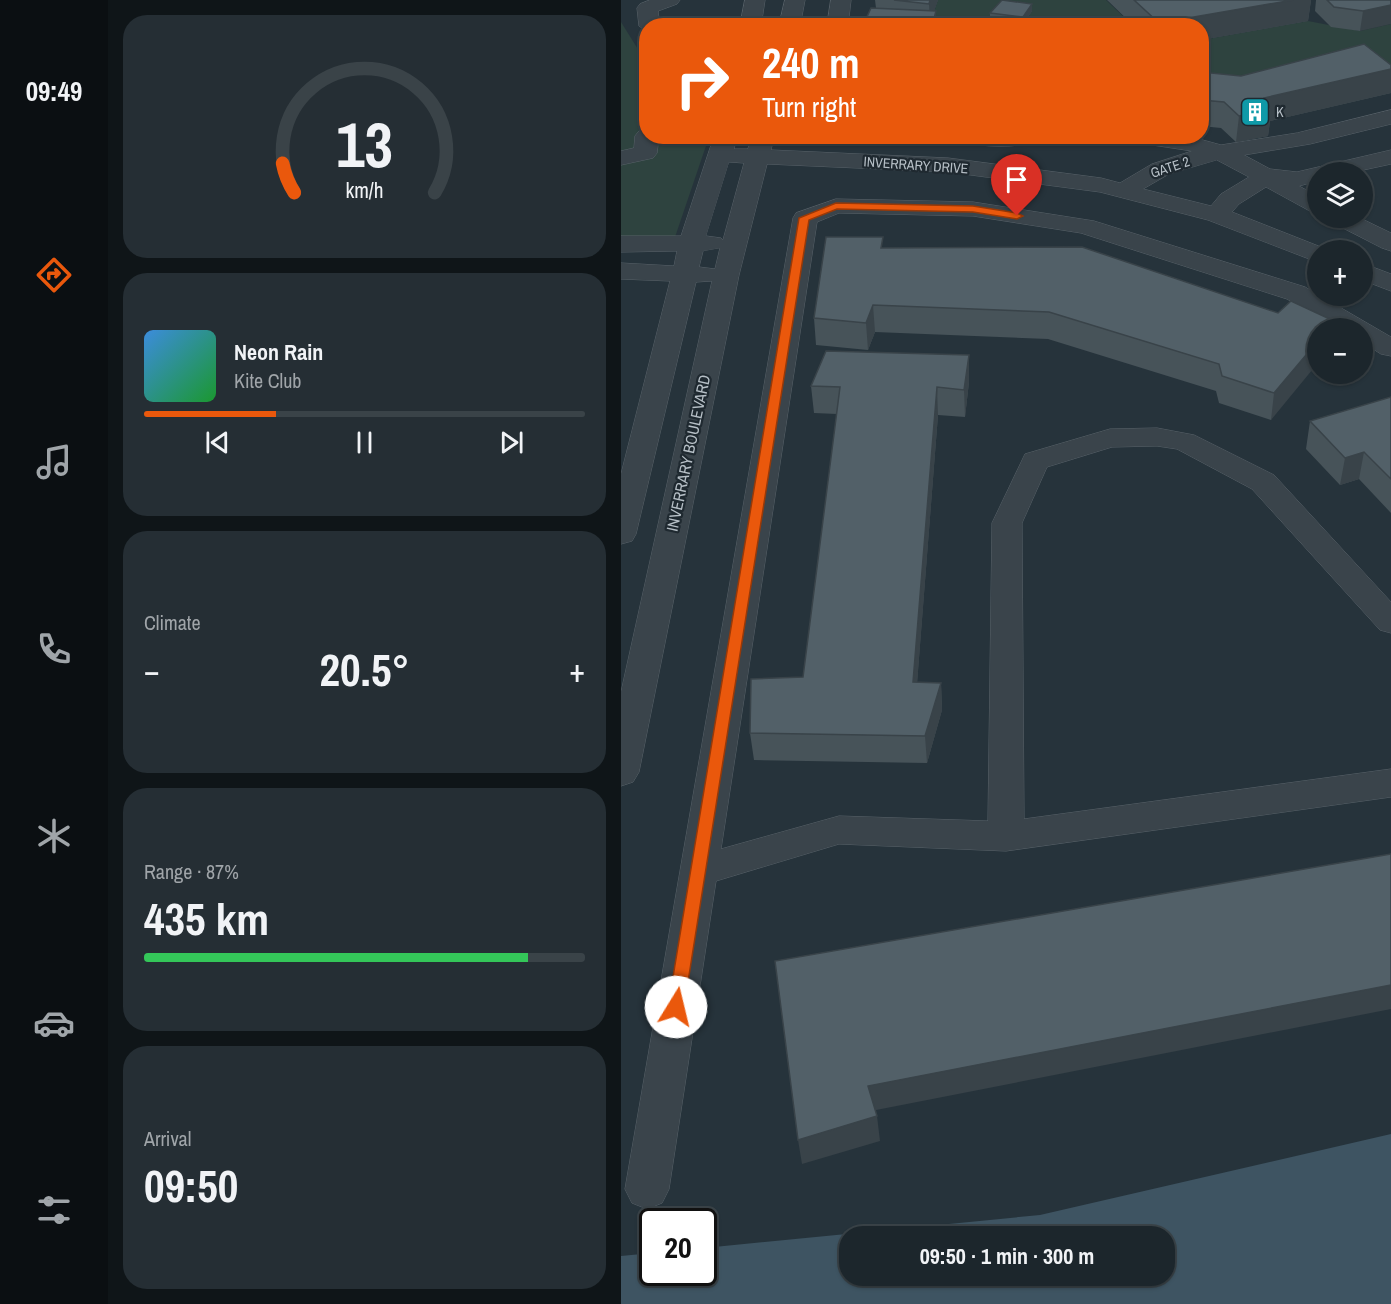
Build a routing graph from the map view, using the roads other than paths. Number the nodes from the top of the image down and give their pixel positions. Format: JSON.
{"nodes":[{"id":1,"x":670,"y":0,"type":"edge"},
{"id":2,"x":755,"y":0,"type":"edge"},
{"id":3,"x":795,"y":0,"type":"edge"},
{"id":4,"x":841,"y":0,"type":"edge"},
{"id":5,"x":649,"y":18,"type":"edge"},
{"id":6,"x":752,"y":18,"type":"edge"},
{"id":7,"x":791,"y":18,"type":"edge"},
{"id":8,"x":838,"y":18,"type":"edge"},
{"id":9,"x":1391,"y":117,"type":"edge"},
{"id":10,"x":646,"y":144,"type":"edge"},
{"id":11,"x":1192,"y":144,"type":"edge"},
{"id":12,"x":723,"y":146,"type":"edge"},
{"id":13,"x":760,"y":146,"type":"edge"},
{"id":14,"x":1219,"y":152,"type":"junction"},
{"id":15,"x":1391,"y":157,"type":"edge"},
{"id":16,"x":621,"y":158,"type":"edge"},
{"id":17,"x":1369,"y":162,"type":"edge"},
{"id":18,"x":1267,"y":176,"type":"junction"},
{"id":19,"x":1307,"y":176,"type":"edge"},
{"id":20,"x":1126,"y":190,"type":"junction"},
{"id":21,"x":1307,"y":200,"type":"edge"},
{"id":22,"x":1217,"y":215,"type":"junction"},
{"id":23,"x":1362,"y":228,"type":"edge"},
{"id":24,"x":735,"y":242,"type":"junction"},
{"id":25,"x":1391,"y":243,"type":"edge"},
{"id":26,"x":621,"y":244,"type":"edge"},
{"id":27,"x":691,"y":244,"type":"junction"},
{"id":28,"x":1307,"y":250,"type":"edge"},
{"id":29,"x":621,"y":272,"type":"edge"},
{"id":30,"x":685,"y":274,"type":"junction"},
{"id":31,"x":726,"y":275,"type":"junction"},
{"id":32,"x":1373,"y":276,"type":"edge"},
{"id":33,"x":1391,"y":283,"type":"edge"},
{"id":34,"x":1340,"y":318,"type":"edge"},
{"id":35,"x":1373,"y":337,"type":"edge"},
{"id":36,"x":1391,"y":348,"type":"edge"},
{"id":37,"x":621,"y":534,"type":"edge"},
{"id":38,"x":1391,"y":622,"type":"edge"},
{"id":39,"x":621,"y":772,"type":"edge"},
{"id":40,"x":1391,"y":783,"type":"edge"},
{"id":41,"x":1006,"y":836,"type":"junction"},
{"id":42,"x":697,"y":871,"type":"junction"},
{"id":43,"x":647,"y":1189,"type":"dead end"}],
"edges":[{"from":1,"to":5,"type":"street"},
{"from":2,"to":6,"type":"street"},
{"from":3,"to":7,"type":"street"},
{"from":4,"to":8,"type":"street"},
{"from":9,"to":14,"type":"street","name":"GATE 2"},
{"from":10,"to":16,"type":"street"},
{"from":11,"to":14,"type":"street"},
{"from":12,"to":13,"type":"street","name":"INVERRARY DRIVE"},
{"from":12,"to":27,"type":"street"},
{"from":13,"to":20,"type":"street","name":"INVERRARY DRIVE"},
{"from":13,"to":24,"type":"street","name":"INVERRARY BOULEVARD"},
{"from":14,"to":18,"type":"street"},
{"from":14,"to":20,"type":"street","name":"GATE 2"},
{"from":15,"to":17,"type":"street"},
{"from":18,"to":19,"type":"street"},
{"from":18,"to":21,"type":"street"},
{"from":18,"to":22,"type":"street"},
{"from":20,"to":22,"type":"street","name":"INVERRARY DRIVE"},
{"from":22,"to":28,"type":"street","name":"INVERRARY DRIVE"},
{"from":23,"to":25,"type":"street"},
{"from":24,"to":27,"type":"street"},
{"from":24,"to":31,"type":"street","name":"INVERRARY BOULEVARD"},
{"from":26,"to":27,"type":"street"},
{"from":27,"to":30,"type":"street"},
{"from":29,"to":30,"type":"street"},
{"from":30,"to":31,"type":"street"},
{"from":30,"to":37,"type":"street"},
{"from":31,"to":39,"type":"street","name":"INVERRARY BOULEVARD"},
{"from":32,"to":33,"type":"street"},
{"from":34,"to":42,"type":"street"},
{"from":35,"to":36,"type":"street"},
{"from":38,"to":41,"type":"street"},
{"from":40,"to":41,"type":"street"},
{"from":41,"to":42,"type":"street"},
{"from":42,"to":43,"type":"street"}]}
